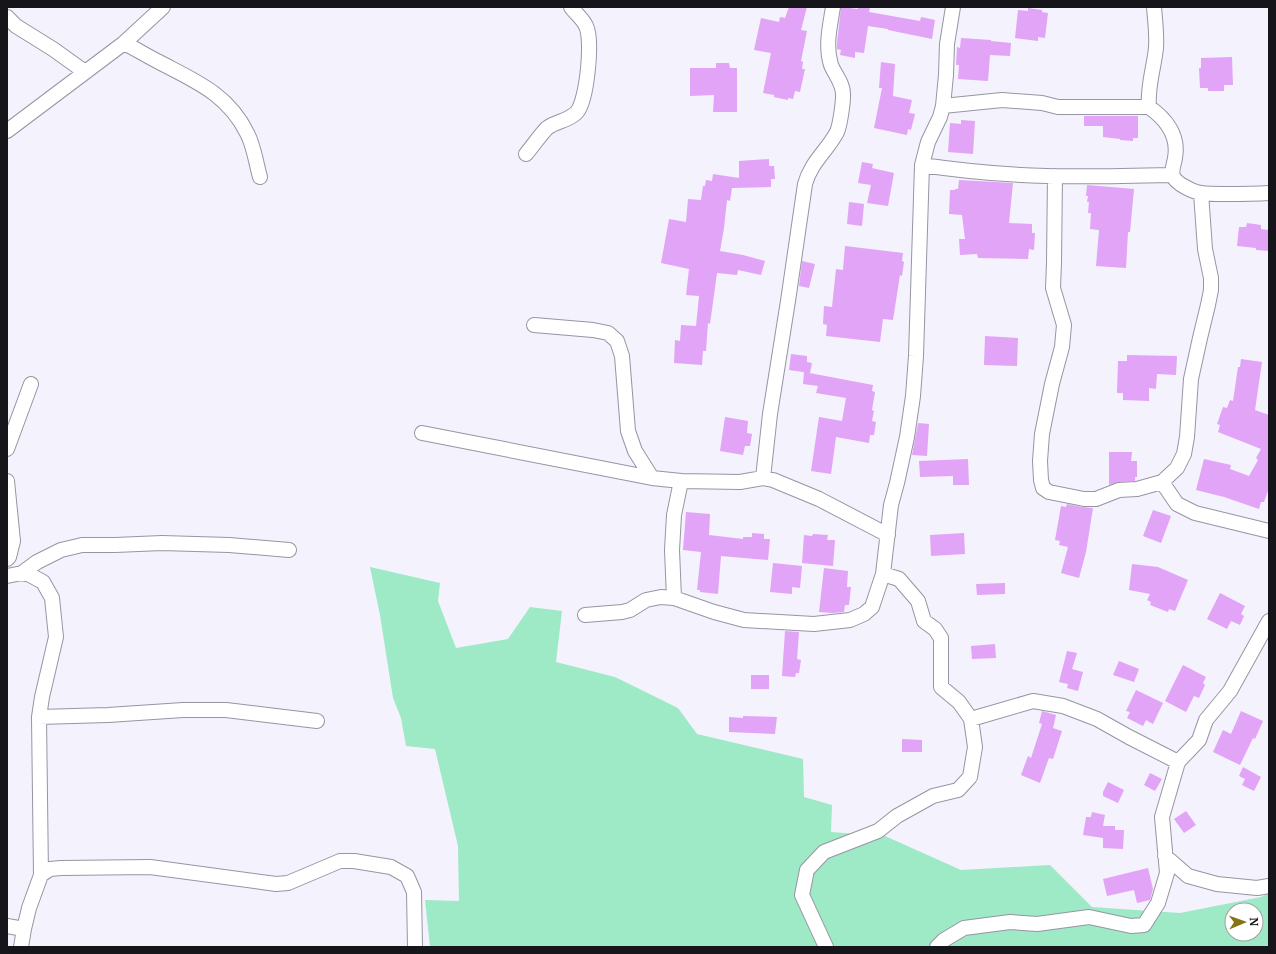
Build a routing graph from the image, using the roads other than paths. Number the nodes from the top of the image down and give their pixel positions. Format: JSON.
{"nodes":[{"id":1,"x":163,"y":7,"type":"edge"},
{"id":2,"x":570,"y":7,"type":"edge"},
{"id":3,"x":833,"y":7,"type":"edge"},
{"id":4,"x":953,"y":7,"type":"edge"},
{"id":5,"x":1154,"y":7,"type":"edge"},
{"id":6,"x":7,"y":17,"type":"edge"},
{"id":7,"x":124,"y":43,"type":"junction"},
{"id":8,"x":86,"y":72,"type":"junction"},
{"id":9,"x":942,"y":106,"type":"junction"},
{"id":10,"x":1149,"y":107,"type":"junction"},
{"id":11,"x":7,"y":131,"type":"edge"},
{"id":12,"x":526,"y":154,"type":"dead end"},
{"id":13,"x":922,"y":165,"type":"junction"},
{"id":14,"x":1172,"y":175,"type":"junction"},
{"id":15,"x":1055,"y":176,"type":"junction"},
{"id":16,"x":260,"y":177,"type":"dead end"},
{"id":17,"x":1201,"y":193,"type":"junction"},
{"id":18,"x":1269,"y":193,"type":"edge"},
{"id":19,"x":534,"y":325,"type":"dead end"},
{"id":20,"x":31,"y":384,"type":"dead end"},
{"id":21,"x":422,"y":433,"type":"dead end"},
{"id":22,"x":7,"y":449,"type":"edge"},
{"id":23,"x":652,"y":478,"type":"junction"},
{"id":24,"x":763,"y":478,"type":"junction"},
{"id":25,"x":7,"y":481,"type":"edge"},
{"id":26,"x":681,"y":481,"type":"junction"},
{"id":27,"x":1162,"y":482,"type":"junction"},
{"id":28,"x":1269,"y":531,"type":"edge"},
{"id":29,"x":888,"y":535,"type":"junction"},
{"id":30,"x":289,"y":550,"type":"dead end"},
{"id":31,"x":7,"y":559,"type":"edge"},
{"id":32,"x":22,"y":573,"type":"junction"},
{"id":33,"x":883,"y":574,"type":"junction"},
{"id":34,"x":7,"y":576,"type":"edge"},
{"id":35,"x":674,"y":598,"type":"junction"},
{"id":36,"x":585,"y":615,"type":"dead end"},
{"id":37,"x":1269,"y":621,"type":"edge"},
{"id":38,"x":39,"y":717,"type":"junction"},
{"id":39,"x":971,"y":719,"type":"junction"},
{"id":40,"x":317,"y":721,"type":"dead end"},
{"id":41,"x":1178,"y":762,"type":"junction"},
{"id":42,"x":1166,"y":856,"type":"junction"},
{"id":43,"x":41,"y":875,"type":"junction"},
{"id":44,"x":1269,"y":886,"type":"edge"},
{"id":45,"x":7,"y":926,"type":"edge"},
{"id":46,"x":24,"y":928,"type":"junction"},
{"id":47,"x":21,"y":947,"type":"edge"},
{"id":48,"x":415,"y":947,"type":"edge"},
{"id":49,"x":826,"y":947,"type":"edge"},
{"id":50,"x":937,"y":947,"type":"edge"}],
"edges":[{"from":1,"to":7,"type":"street"},
{"from":2,"to":12,"type":"street"},
{"from":3,"to":24,"type":"street"},
{"from":4,"to":9,"type":"street"},
{"from":5,"to":10,"type":"street"},
{"from":6,"to":8,"type":"street"},
{"from":7,"to":8,"type":"street"},
{"from":7,"to":16,"type":"street"},
{"from":8,"to":11,"type":"street"},
{"from":9,"to":10,"type":"street"},
{"from":9,"to":13,"type":"street"},
{"from":10,"to":14,"type":"street"},
{"from":13,"to":15,"type":"street"},
{"from":13,"to":29,"type":"street"},
{"from":14,"to":15,"type":"street"},
{"from":14,"to":17,"type":"street"},
{"from":15,"to":27,"type":"street"},
{"from":17,"to":18,"type":"street"},
{"from":17,"to":27,"type":"street"},
{"from":19,"to":23,"type":"street"},
{"from":20,"to":22,"type":"street"},
{"from":21,"to":23,"type":"street"},
{"from":23,"to":26,"type":"street"},
{"from":24,"to":26,"type":"street"},
{"from":24,"to":29,"type":"street"},
{"from":25,"to":31,"type":"street"},
{"from":26,"to":35,"type":"street"},
{"from":27,"to":28,"type":"street"},
{"from":29,"to":33,"type":"street"},
{"from":30,"to":32,"type":"street"},
{"from":32,"to":34,"type":"street"},
{"from":32,"to":38,"type":"street"},
{"from":33,"to":35,"type":"street"},
{"from":33,"to":39,"type":"street"},
{"from":35,"to":36,"type":"street"},
{"from":37,"to":41,"type":"street"},
{"from":38,"to":40,"type":"street"},
{"from":38,"to":43,"type":"street"},
{"from":39,"to":41,"type":"street"},
{"from":39,"to":49,"type":"street"},
{"from":41,"to":42,"type":"street"},
{"from":42,"to":44,"type":"street"},
{"from":42,"to":50,"type":"street"},
{"from":43,"to":46,"type":"street"},
{"from":43,"to":48,"type":"street"},
{"from":45,"to":46,"type":"street"},
{"from":46,"to":47,"type":"street"}]}
